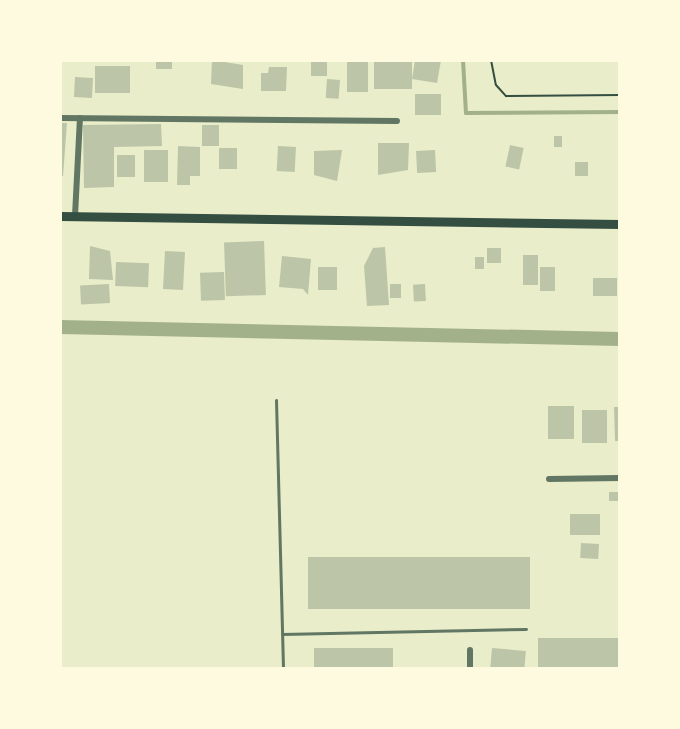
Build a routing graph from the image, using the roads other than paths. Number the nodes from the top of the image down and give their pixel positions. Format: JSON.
{"nodes":[{"id":1,"x":60,"y":118,"type":"edge"},
{"id":2,"x":80,"y":118,"type":"junction"},
{"id":3,"x":397,"y":121,"type":"dead end"},
{"id":4,"x":60,"y":216,"type":"edge"},
{"id":5,"x":75,"y":216,"type":"junction"},
{"id":6,"x":620,"y":224,"type":"edge"},
{"id":7,"x":276,"y":400,"type":"dead end"},
{"id":8,"x":620,"y":478,"type":"edge"},
{"id":9,"x":549,"y":479,"type":"dead end"},
{"id":10,"x":526,"y":629,"type":"dead end"},
{"id":11,"x":282,"y":634,"type":"junction"},
{"id":12,"x":470,"y":650,"type":"dead end"},
{"id":13,"x":283,"y":669,"type":"edge"},
{"id":14,"x":470,"y":669,"type":"edge"}],
"edges":[{"from":1,"to":2,"type":"street"},
{"from":2,"to":3,"type":"street"},
{"from":2,"to":5,"type":"street"},
{"from":4,"to":5,"type":"main road"},
{"from":5,"to":6,"type":"main road"},
{"from":7,"to":11,"type":"lane"},
{"from":8,"to":9,"type":"street"},
{"from":10,"to":11,"type":"lane"},
{"from":11,"to":13,"type":"lane"},
{"from":12,"to":14,"type":"street"}]}
